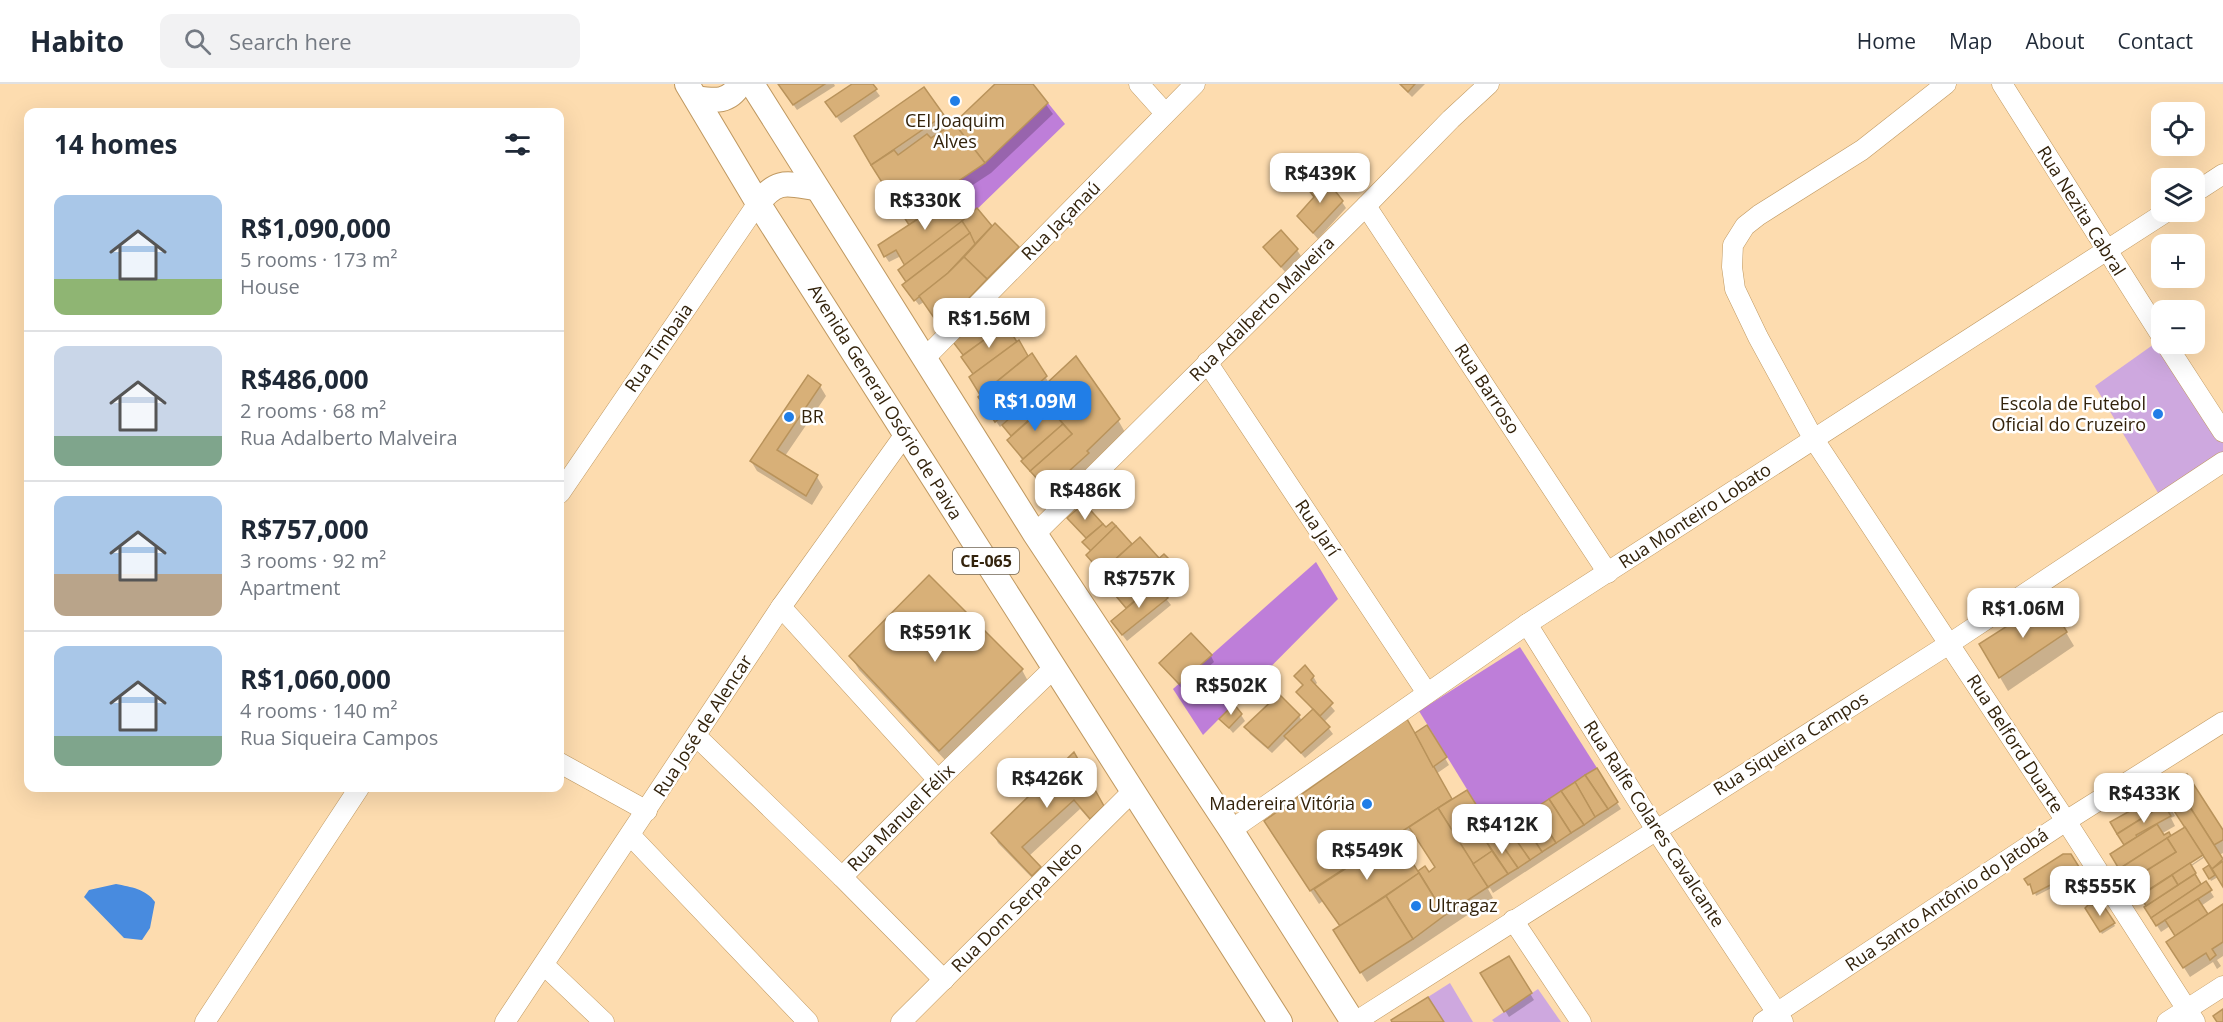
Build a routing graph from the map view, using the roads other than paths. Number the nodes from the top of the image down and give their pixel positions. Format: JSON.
{"nodes":[{"id":1,"x":740,"y":84,"type":"edge"},
{"id":2,"x":752,"y":84,"type":"edge"},
{"id":3,"x":1139,"y":84,"type":"edge"},
{"id":4,"x":1195,"y":84,"type":"edge"},
{"id":5,"x":1489,"y":84,"type":"edge"},
{"id":6,"x":1946,"y":84,"type":"edge"},
{"id":7,"x":2002,"y":84,"type":"edge"},
{"id":8,"x":691,"y":91,"type":"edge"},
{"id":9,"x":1166,"y":113,"type":"junction"},
{"id":10,"x":2223,"y":174,"type":"edge"},
{"id":11,"x":2205,"y":186,"type":"edge"},
{"id":12,"x":816,"y":188,"type":"junction"},
{"id":13,"x":758,"y":203,"type":"junction"},
{"id":14,"x":1366,"y":206,"type":"junction"},
{"id":15,"x":2151,"y":222,"type":"edge"},
{"id":16,"x":2106,"y":252,"type":"junction"},
{"id":17,"x":2151,"y":320,"type":"edge"},
{"id":18,"x":2172,"y":354,"type":"edge"},
{"id":19,"x":925,"y":358,"type":"junction"},
{"id":20,"x":1207,"y":362,"type":"junction"},
{"id":21,"x":2223,"y":432,"type":"edge"},
{"id":22,"x":906,"y":433,"type":"junction"},
{"id":23,"x":1813,"y":438,"type":"junction"},
{"id":24,"x":2223,"y":462,"type":"edge"},
{"id":25,"x":564,"y":487,"type":"edge"},
{"id":26,"x":1035,"y":534,"type":"junction"},
{"id":27,"x":1608,"y":573,"type":"junction"},
{"id":28,"x":781,"y":607,"type":"junction"},
{"id":29,"x":1527,"y":624,"type":"junction"},
{"id":30,"x":1949,"y":644,"type":"junction"},
{"id":31,"x":1054,"y":668,"type":"junction"},
{"id":32,"x":1427,"y":693,"type":"junction"},
{"id":33,"x":2223,"y":722,"type":"edge"},
{"id":34,"x":696,"y":736,"type":"junction"},
{"id":35,"x":564,"y":765,"type":"edge"},
{"id":36,"x":938,"y":780,"type":"junction"},
{"id":37,"x":357,"y":792,"type":"edge"},
{"id":38,"x":1132,"y":792,"type":"junction"},
{"id":39,"x":647,"y":811,"type":"junction"},
{"id":40,"x":2066,"y":821,"type":"junction"},
{"id":41,"x":1231,"y":830,"type":"junction"},
{"id":42,"x":1656,"y":830,"type":"junction"},
{"id":43,"x":630,"y":836,"type":"junction"},
{"id":44,"x":842,"y":877,"type":"junction"},
{"id":45,"x":1513,"y":920,"type":"junction"},
{"id":46,"x":544,"y":965,"type":"junction"},
{"id":47,"x":944,"y":980,"type":"junction"},
{"id":48,"x":2223,"y":986,"type":"edge"},
{"id":49,"x":2191,"y":1016,"type":"edge"},
{"id":50,"x":1775,"y":1019,"type":"edge"},
{"id":51,"x":205,"y":1022,"type":"edge"},
{"id":52,"x":505,"y":1022,"type":"edge"},
{"id":53,"x":604,"y":1022,"type":"edge"},
{"id":54,"x":808,"y":1022,"type":"edge"},
{"id":55,"x":902,"y":1022,"type":"edge"},
{"id":56,"x":1280,"y":1022,"type":"edge"},
{"id":57,"x":1354,"y":1022,"type":"edge"},
{"id":58,"x":1581,"y":1022,"type":"edge"},
{"id":59,"x":2167,"y":1022,"type":"edge"}],
"edges":[{"from":1,"to":8,"type":"main road"},
{"from":2,"to":12,"type":"main road","number":"CE-065"},
{"from":3,"to":9,"type":"street"},
{"from":4,"to":9,"type":"street","name":"Rua Jaçanaú"},
{"from":5,"to":14,"type":"street","name":"Rua Adalberto Malveira"},
{"from":6,"to":23,"type":"street","name":"Rua Belford Duarte"},
{"from":7,"to":16,"type":"street","name":"Rua Nezita Cabral"},
{"from":8,"to":13,"type":"main road","name":"Avenida General Osório de Paiva","number":"CE-065"},
{"from":9,"to":19,"type":"street","name":"Rua Jaçanaú"},
{"from":10,"to":11,"type":"street"},
{"from":12,"to":13,"type":"main road"},
{"from":12,"to":19,"type":"main road","number":"CE-065"},
{"from":13,"to":22,"type":"main road","name":"Avenida General Osório de Paiva","number":"CE-065"},
{"from":13,"to":25,"type":"street","name":"Rua Timbaia"},
{"from":14,"to":20,"type":"street","name":"Rua Adalberto Malveira"},
{"from":14,"to":27,"type":"street","name":"Rua Barroso"},
{"from":15,"to":16,"type":"street","name":"Rua Monteiro Lobato"},
{"from":16,"to":17,"type":"street","name":"Rua Nezita Cabral"},
{"from":16,"to":23,"type":"street","name":"Rua Monteiro Lobato"},
{"from":18,"to":21,"type":"street"},
{"from":19,"to":26,"type":"main road","number":"CE-065"},
{"from":20,"to":26,"type":"street","name":"Rua Adalberto Malveira"},
{"from":20,"to":32,"type":"street","name":"Rua Jarí"},
{"from":22,"to":28,"type":"street","name":"Rua José de Alencar"},
{"from":22,"to":31,"type":"main road","name":"Avenida General Osório de Paiva","number":"CE-065"},
{"from":23,"to":27,"type":"street","name":"Rua Monteiro Lobato"},
{"from":23,"to":30,"type":"street","name":"Rua Belford Duarte"},
{"from":24,"to":30,"type":"street","name":"Rua Siqueira Campos"},
{"from":26,"to":41,"type":"main road","number":"CE-065"},
{"from":27,"to":29,"type":"street","name":"Rua Monteiro Lobato"},
{"from":28,"to":34,"type":"street","name":"Rua José de Alencar"},
{"from":28,"to":36,"type":"street"},
{"from":29,"to":32,"type":"street","name":"Rua Monteiro Lobato"},
{"from":29,"to":42,"type":"street","name":"Rua Ralfe Colares Cavalcante"},
{"from":30,"to":40,"type":"street","name":"Rua Belford Duarte"},
{"from":30,"to":42,"type":"street","name":"Rua Siqueira Campos"},
{"from":31,"to":36,"type":"street","name":"Rua Manuel Félix"},
{"from":31,"to":38,"type":"main road","name":"Avenida General Osório de Paiva","number":"CE-065"},
{"from":32,"to":41,"type":"street","name":"Rua Monteiro Lobato"},
{"from":33,"to":40,"type":"street","name":"Rua Santo Antônio do Jatobá"},
{"from":34,"to":39,"type":"street","name":"Rua José de Alencar"},
{"from":34,"to":44,"type":"street","name":"Rua Manuel Félix"},
{"from":35,"to":39,"type":"street"},
{"from":36,"to":44,"type":"street","name":"Rua Manuel Félix"},
{"from":37,"to":51,"type":"street"},
{"from":38,"to":47,"type":"street","name":"Rua Dom Serpa Neto"},
{"from":38,"to":56,"type":"main road","name":"Avenida General Osório de Paiva","number":"CE-065"},
{"from":39,"to":43,"type":"street","name":"Rua José de Alencar"},
{"from":40,"to":49,"type":"street","name":"Rua Belford Duarte"},
{"from":40,"to":50,"type":"street","name":"Rua Santo Antônio do Jatobá"},
{"from":41,"to":57,"type":"main road","number":"CE-065"},
{"from":42,"to":45,"type":"street","name":"Rua Siqueira Campos"},
{"from":42,"to":50,"type":"street","name":"Rua Ralfe Colares Cavalcante"},
{"from":43,"to":46,"type":"street","name":"Rua José de Alencar"},
{"from":43,"to":54,"type":"street"},
{"from":44,"to":47,"type":"street"},
{"from":45,"to":57,"type":"street","name":"Rua Siqueira Campos"},
{"from":45,"to":58,"type":"street"},
{"from":46,"to":52,"type":"street","name":"Rua José de Alencar"},
{"from":46,"to":53,"type":"street"},
{"from":47,"to":55,"type":"street","name":"Rua Dom Serpa Neto"},
{"from":48,"to":49,"type":"street"},
{"from":49,"to":59,"type":"street"}]}
